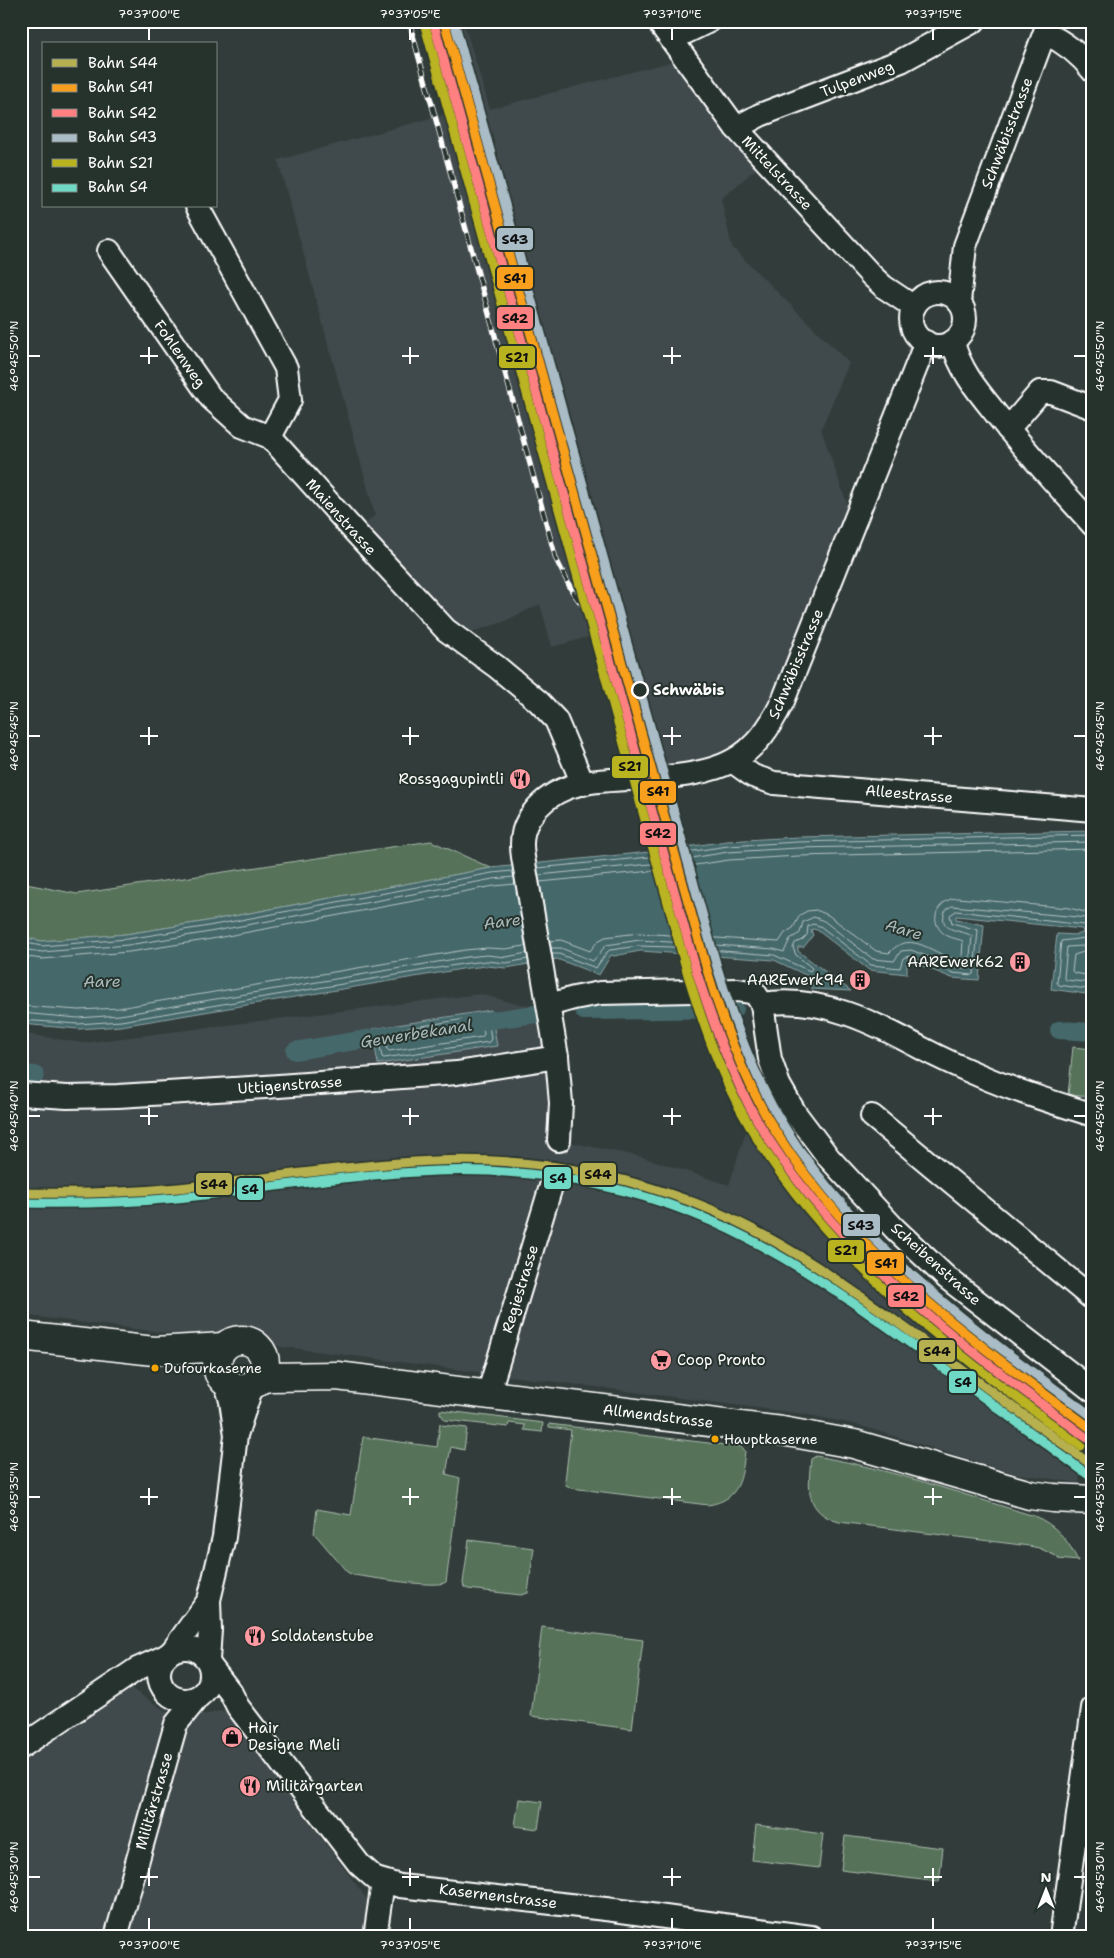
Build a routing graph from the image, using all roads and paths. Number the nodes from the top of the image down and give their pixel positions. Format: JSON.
{"nodes":[{"id":1,"x":709,"y":21,"type":"edge"},
{"id":2,"x":974,"y":21,"type":"edge"},
{"id":3,"x":1047,"y":27,"type":"edge"},
{"id":4,"x":665,"y":30,"type":"edge"},
{"id":5,"x":1093,"y":71,"type":"edge"},
{"id":6,"x":736,"y":128,"type":"junction"},
{"id":7,"x":198,"y":208,"type":"edge"},
{"id":8,"x":965,"y":246,"type":"junction"},
{"id":9,"x":109,"y":251,"type":"dead end"},
{"id":10,"x":923,"y":300,"type":"junction"},
{"id":11,"x":959,"y":302,"type":"junction"},
{"id":12,"x":926,"y":342,"type":"junction"},
{"id":13,"x":952,"y":342,"type":"junction"},
{"id":14,"x":1093,"y":408,"type":"edge"},
{"id":15,"x":1008,"y":429,"type":"junction"},
{"id":16,"x":270,"y":437,"type":"junction"},
{"id":17,"x":1093,"y":525,"type":"edge"},
{"id":18,"x":732,"y":761,"type":"junction"},
{"id":19,"x":582,"y":784,"type":"junction"},
{"id":20,"x":1093,"y":810,"type":"edge"},
{"id":21,"x":762,"y":1004,"type":"junction"},
{"id":22,"x":551,"y":1013,"type":"junction"},
{"id":23,"x":557,"y":1057,"type":"junction"},
{"id":24,"x":21,"y":1094,"type":"edge"},
{"id":25,"x":1093,"y":1115,"type":"edge"},
{"id":26,"x":872,"y":1116,"type":"dead end"},
{"id":27,"x":559,"y":1140,"type":"tunnel mouth"},
{"id":28,"x":552,"y":1183,"type":"tunnel mouth"},
{"id":29,"x":1093,"y":1299,"type":"edge"},
{"id":30,"x":21,"y":1336,"type":"edge"},
{"id":31,"x":224,"y":1347,"type":"junction"},
{"id":32,"x":154,"y":1351,"type":"junction"},
{"id":33,"x":262,"y":1352,"type":"junction"},
{"id":34,"x":337,"y":1376,"type":"junction"},
{"id":35,"x":239,"y":1381,"type":"junction"},
{"id":36,"x":1093,"y":1391,"type":"edge"},
{"id":37,"x":488,"y":1395,"type":"junction"},
{"id":38,"x":1093,"y":1500,"type":"edge"},
{"id":39,"x":209,"y":1600,"type":"junction"},
{"id":40,"x":170,"y":1653,"type":"junction"},
{"id":41,"x":210,"y":1664,"type":"junction"},
{"id":42,"x":115,"y":1685,"type":"junction"},
{"id":43,"x":165,"y":1691,"type":"junction"},
{"id":44,"x":199,"y":1697,"type":"junction"},
{"id":45,"x":238,"y":1707,"type":"junction"},
{"id":46,"x":1093,"y":1708,"type":"edge"},
{"id":47,"x":176,"y":1724,"type":"junction"},
{"id":48,"x":21,"y":1748,"type":"edge"},
{"id":49,"x":383,"y":1882,"type":"junction"},
{"id":50,"x":116,"y":1937,"type":"edge"},
{"id":51,"x":375,"y":1937,"type":"edge"},
{"id":52,"x":811,"y":1937,"type":"edge"},
{"id":53,"x":1061,"y":1937,"type":"edge"}],
"edges":[{"from":1,"to":4,"type":"street"},
{"from":2,"to":6,"type":"street","name":"Tulpenweg"},
{"from":3,"to":5,"type":"street"},
{"from":3,"to":8,"type":"street","name":"Schwäbisstrasse"},
{"from":4,"to":6,"type":"street","name":"Mittelstrasse"},
{"from":6,"to":10,"type":"street","name":"Mittelstrasse"},
{"from":7,"to":16,"type":"street"},
{"from":8,"to":10,"type":"street","name":"Schwäbisstrasse"},
{"from":8,"to":11,"type":"street","name":"Schwäbisstrasse"},
{"from":9,"to":16,"type":"street","name":"Fohlenweg"},
{"from":10,"to":11,"type":"street"},
{"from":10,"to":12,"type":"street"},
{"from":11,"to":13,"type":"street"},
{"from":12,"to":13,"type":"street"},
{"from":12,"to":18,"type":"street","name":"Schwäbisstrasse"},
{"from":13,"to":15,"type":"street"},
{"from":14,"to":15,"type":"street"},
{"from":15,"to":17,"type":"street"},
{"from":16,"to":19,"type":"street","name":"Maienstrasse"},
{"from":18,"to":19,"type":"street","name":"Schwäbisstrasse"},
{"from":18,"to":20,"type":"street","name":"Alleestrasse"},
{"from":19,"to":22,"type":"street","name":"Schwäbisstrasse"},
{"from":21,"to":22,"type":"street"},
{"from":21,"to":25,"type":"street"},
{"from":21,"to":36,"type":"street","name":"Scheibenstrasse"},
{"from":22,"to":23,"type":"street"},
{"from":23,"to":24,"type":"street","name":"Uttigenstrasse"},
{"from":23,"to":27,"type":"street"},
{"from":26,"to":29,"type":"street"},
{"from":28,"to":37,"type":"street","name":"Regiestrasse"},
{"from":30,"to":32,"type":"main road","name":"Allmendstrasse"},
{"from":31,"to":32,"type":"main road","name":"Allmendstrasse"},
{"from":31,"to":33,"type":"main road"},
{"from":31,"to":35,"type":"main road"},
{"from":32,"to":35,"type":"main road","name":"Allmendstrasse"},
{"from":33,"to":34,"type":"main road","name":"Allmendstrasse"},
{"from":33,"to":35,"type":"main road"},
{"from":34,"to":35,"type":"main road","name":"Allmendstrasse"},
{"from":34,"to":37,"type":"main road","name":"Allmendstrasse"},
{"from":35,"to":39,"type":"street"},
{"from":37,"to":38,"type":"main road","name":"Allmendstrasse"},
{"from":39,"to":40,"type":"street"},
{"from":39,"to":41,"type":"street"},
{"from":40,"to":41,"type":"street"},
{"from":40,"to":42,"type":"street"},
{"from":40,"to":43,"type":"street"},
{"from":41,"to":44,"type":"street"},
{"from":41,"to":45,"type":"street","name":"Kasernenstrasse"},
{"from":42,"to":43,"type":"street"},
{"from":42,"to":48,"type":"street"},
{"from":43,"to":44,"type":"street"},
{"from":43,"to":47,"type":"street"},
{"from":44,"to":45,"type":"street"},
{"from":44,"to":47,"type":"street","name":"Militärstrasse"},
{"from":45,"to":49,"type":"street","name":"Kasernenstrasse"},
{"from":46,"to":53,"type":"street"},
{"from":47,"to":50,"type":"street","name":"Militärstrasse"},
{"from":49,"to":51,"type":"street"},
{"from":49,"to":52,"type":"street","name":"Kasernenstrasse"}]}
